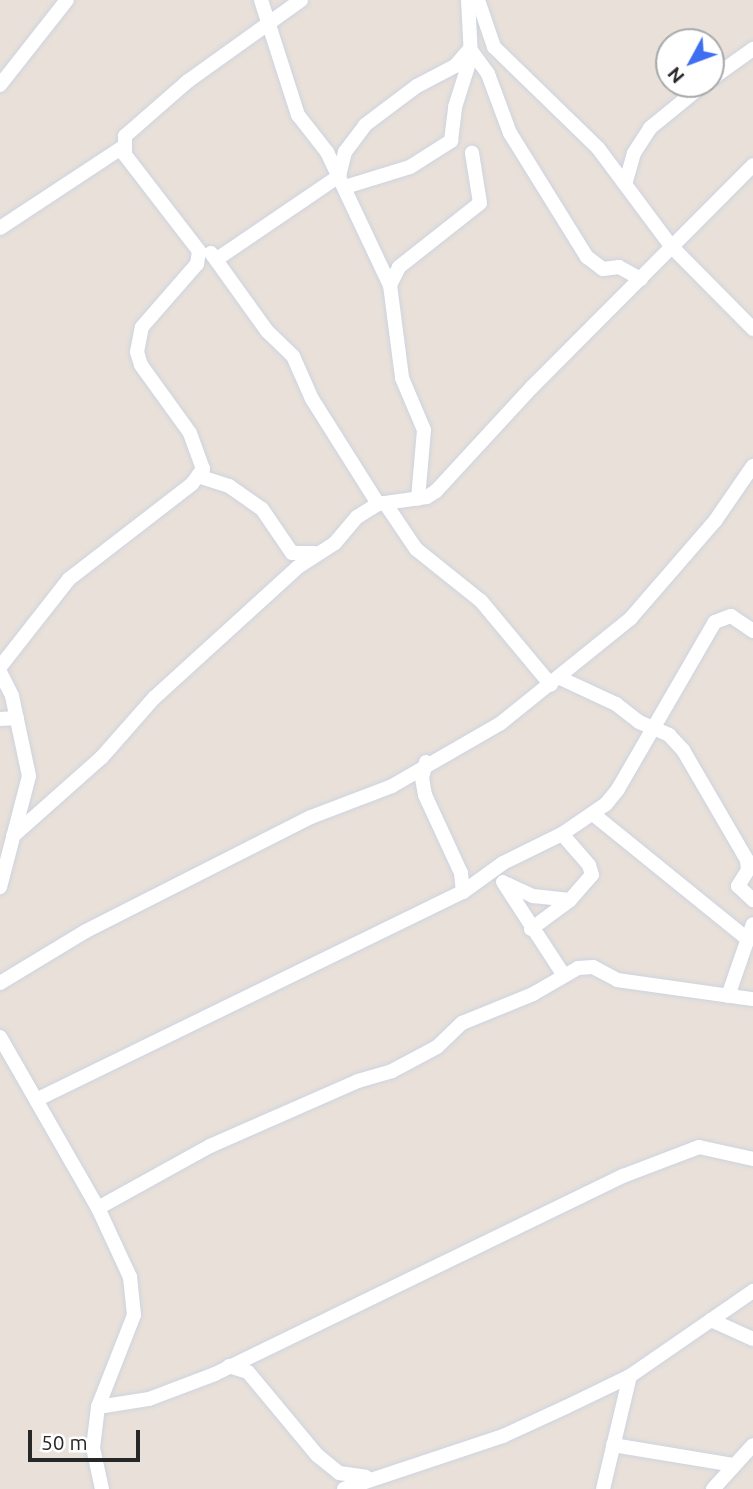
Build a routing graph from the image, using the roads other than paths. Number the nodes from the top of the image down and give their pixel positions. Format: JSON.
{"nodes":[{"id":1,"x":67,"y":0,"type":"edge"},
{"id":2,"x":261,"y":0,"type":"edge"},
{"id":3,"x":301,"y":0,"type":"edge"},
{"id":4,"x":468,"y":0,"type":"edge"},
{"id":5,"x":478,"y":0,"type":"edge"},
{"id":6,"x":268,"y":24,"type":"junction"},
{"id":7,"x":470,"y":49,"type":"junction"},
{"id":8,"x":753,"y":49,"type":"edge"},
{"id":9,"x":725,"y":69,"type":"edge"},
{"id":10,"x":0,"y":85,"type":"edge"},
{"id":11,"x":687,"y":98,"type":"edge"},
{"id":12,"x":122,"y":147,"type":"junction"},
{"id":13,"x":472,"y":153,"type":"dead end"},
{"id":14,"x":753,"y":164,"type":"edge"},
{"id":15,"x":342,"y":181,"type":"junction"},
{"id":16,"x":626,"y":181,"type":"junction"},
{"id":17,"x":182,"y":227,"type":"junction"},
{"id":18,"x":0,"y":228,"type":"edge"},
{"id":19,"x":671,"y":246,"type":"junction"},
{"id":20,"x":217,"y":259,"type":"junction"},
{"id":21,"x":641,"y":279,"type":"junction"},
{"id":22,"x":390,"y":285,"type":"junction"},
{"id":23,"x":753,"y":329,"type":"edge"},
{"id":24,"x":753,"y":466,"type":"edge"},
{"id":25,"x":198,"y":476,"type":"junction"},
{"id":26,"x":418,"y":499,"type":"junction"},
{"id":27,"x":381,"y":503,"type":"junction"},
{"id":28,"x":320,"y":552,"type":"junction"},
{"id":29,"x":753,"y":631,"type":"edge"},
{"id":30,"x":0,"y":670,"type":"edge"},
{"id":31,"x":555,"y":681,"type":"junction"},
{"id":32,"x":17,"y":718,"type":"junction"},
{"id":33,"x":0,"y":719,"type":"edge"},
{"id":34,"x":656,"y":728,"type":"junction"},
{"id":35,"x":426,"y":762,"type":"junction"},
{"id":36,"x":593,"y":814,"type":"junction"},
{"id":37,"x":562,"y":834,"type":"junction"},
{"id":38,"x":13,"y":836,"type":"junction"},
{"id":39,"x":483,"y":878,"type":"junction"},
{"id":40,"x":503,"y":881,"type":"junction"},
{"id":41,"x":0,"y":887,"type":"edge"},
{"id":42,"x":463,"y":892,"type":"junction"},
{"id":43,"x":570,"y":900,"type":"junction"},
{"id":44,"x":753,"y":900,"type":"edge"},
{"id":45,"x":753,"y":924,"type":"edge"},
{"id":46,"x":531,"y":929,"type":"junction"},
{"id":47,"x":745,"y":937,"type":"junction"},
{"id":48,"x":564,"y":974,"type":"junction"},
{"id":49,"x":0,"y":983,"type":"edge"},
{"id":50,"x":728,"y":996,"type":"junction"},
{"id":51,"x":753,"y":999,"type":"edge"},
{"id":52,"x":0,"y":1037,"type":"edge"},
{"id":53,"x":38,"y":1099,"type":"junction"},
{"id":54,"x":753,"y":1159,"type":"edge"},
{"id":55,"x":98,"y":1208,"type":"junction"},
{"id":56,"x":753,"y":1291,"type":"edge"},
{"id":57,"x":711,"y":1320,"type":"junction"},
{"id":58,"x":753,"y":1339,"type":"edge"},
{"id":59,"x":229,"y":1366,"type":"junction"},
{"id":60,"x":630,"y":1376,"type":"junction"},
{"id":61,"x":98,"y":1407,"type":"junction"},
{"id":62,"x":613,"y":1445,"type":"junction"},
{"id":63,"x":753,"y":1445,"type":"edge"},
{"id":64,"x":734,"y":1465,"type":"junction"},
{"id":65,"x":374,"y":1478,"type":"junction"},
{"id":66,"x":352,"y":1487,"type":"edge"},
{"id":67,"x":102,"y":1489,"type":"edge"},
{"id":68,"x":603,"y":1489,"type":"edge"},
{"id":69,"x":713,"y":1489,"type":"edge"}],
"edges":[{"from":1,"to":10,"type":"street"},
{"from":2,"to":6,"type":"street"},
{"from":3,"to":6,"type":"street"},
{"from":4,"to":7,"type":"street"},
{"from":5,"to":16,"type":"street"},
{"from":6,"to":12,"type":"street"},
{"from":6,"to":15,"type":"street"},
{"from":7,"to":15,"type":"street"},
{"from":7,"to":15,"type":"street"},
{"from":7,"to":21,"type":"street"},
{"from":8,"to":9,"type":"street"},
{"from":11,"to":16,"type":"street"},
{"from":12,"to":17,"type":"street"},
{"from":12,"to":18,"type":"street"},
{"from":13,"to":22,"type":"street"},
{"from":14,"to":19,"type":"street"},
{"from":15,"to":20,"type":"street"},
{"from":15,"to":22,"type":"street"},
{"from":16,"to":19,"type":"street"},
{"from":17,"to":20,"type":"street"},
{"from":17,"to":25,"type":"street"},
{"from":19,"to":21,"type":"street"},
{"from":19,"to":23,"type":"street"},
{"from":20,"to":27,"type":"street"},
{"from":21,"to":26,"type":"street"},
{"from":22,"to":26,"type":"street"},
{"from":24,"to":31,"type":"street"},
{"from":25,"to":28,"type":"street"},
{"from":25,"to":30,"type":"street"},
{"from":26,"to":27,"type":"street"},
{"from":27,"to":28,"type":"street"},
{"from":27,"to":31,"type":"street"},
{"from":28,"to":38,"type":"street"},
{"from":29,"to":34,"type":"street"},
{"from":30,"to":32,"type":"street"},
{"from":31,"to":34,"type":"street"},
{"from":31,"to":35,"type":"street"},
{"from":32,"to":33,"type":"street"},
{"from":32,"to":38,"type":"street"},
{"from":34,"to":36,"type":"street"},
{"from":34,"to":44,"type":"street"},
{"from":35,"to":42,"type":"street"},
{"from":35,"to":49,"type":"street"},
{"from":36,"to":37,"type":"street"},
{"from":36,"to":47,"type":"street"},
{"from":37,"to":39,"type":"street"},
{"from":37,"to":43,"type":"street"},
{"from":38,"to":41,"type":"street"},
{"from":39,"to":40,"type":"street"},
{"from":39,"to":42,"type":"street"},
{"from":40,"to":43,"type":"street"},
{"from":40,"to":46,"type":"street"},
{"from":42,"to":53,"type":"street"},
{"from":43,"to":46,"type":"street"},
{"from":45,"to":47,"type":"street"},
{"from":46,"to":48,"type":"street"},
{"from":47,"to":50,"type":"street"},
{"from":48,"to":50,"type":"street"},
{"from":48,"to":55,"type":"street"},
{"from":50,"to":51,"type":"street"},
{"from":52,"to":53,"type":"street"},
{"from":53,"to":55,"type":"street"},
{"from":54,"to":59,"type":"street"},
{"from":55,"to":61,"type":"street"},
{"from":56,"to":57,"type":"street"},
{"from":57,"to":58,"type":"street"},
{"from":57,"to":60,"type":"street"},
{"from":59,"to":61,"type":"street"},
{"from":59,"to":65,"type":"street"},
{"from":60,"to":62,"type":"street"},
{"from":60,"to":65,"type":"street"},
{"from":61,"to":67,"type":"street"},
{"from":62,"to":64,"type":"street"},
{"from":62,"to":68,"type":"street"},
{"from":63,"to":64,"type":"street"},
{"from":64,"to":69,"type":"street"},
{"from":65,"to":66,"type":"street"}]}
